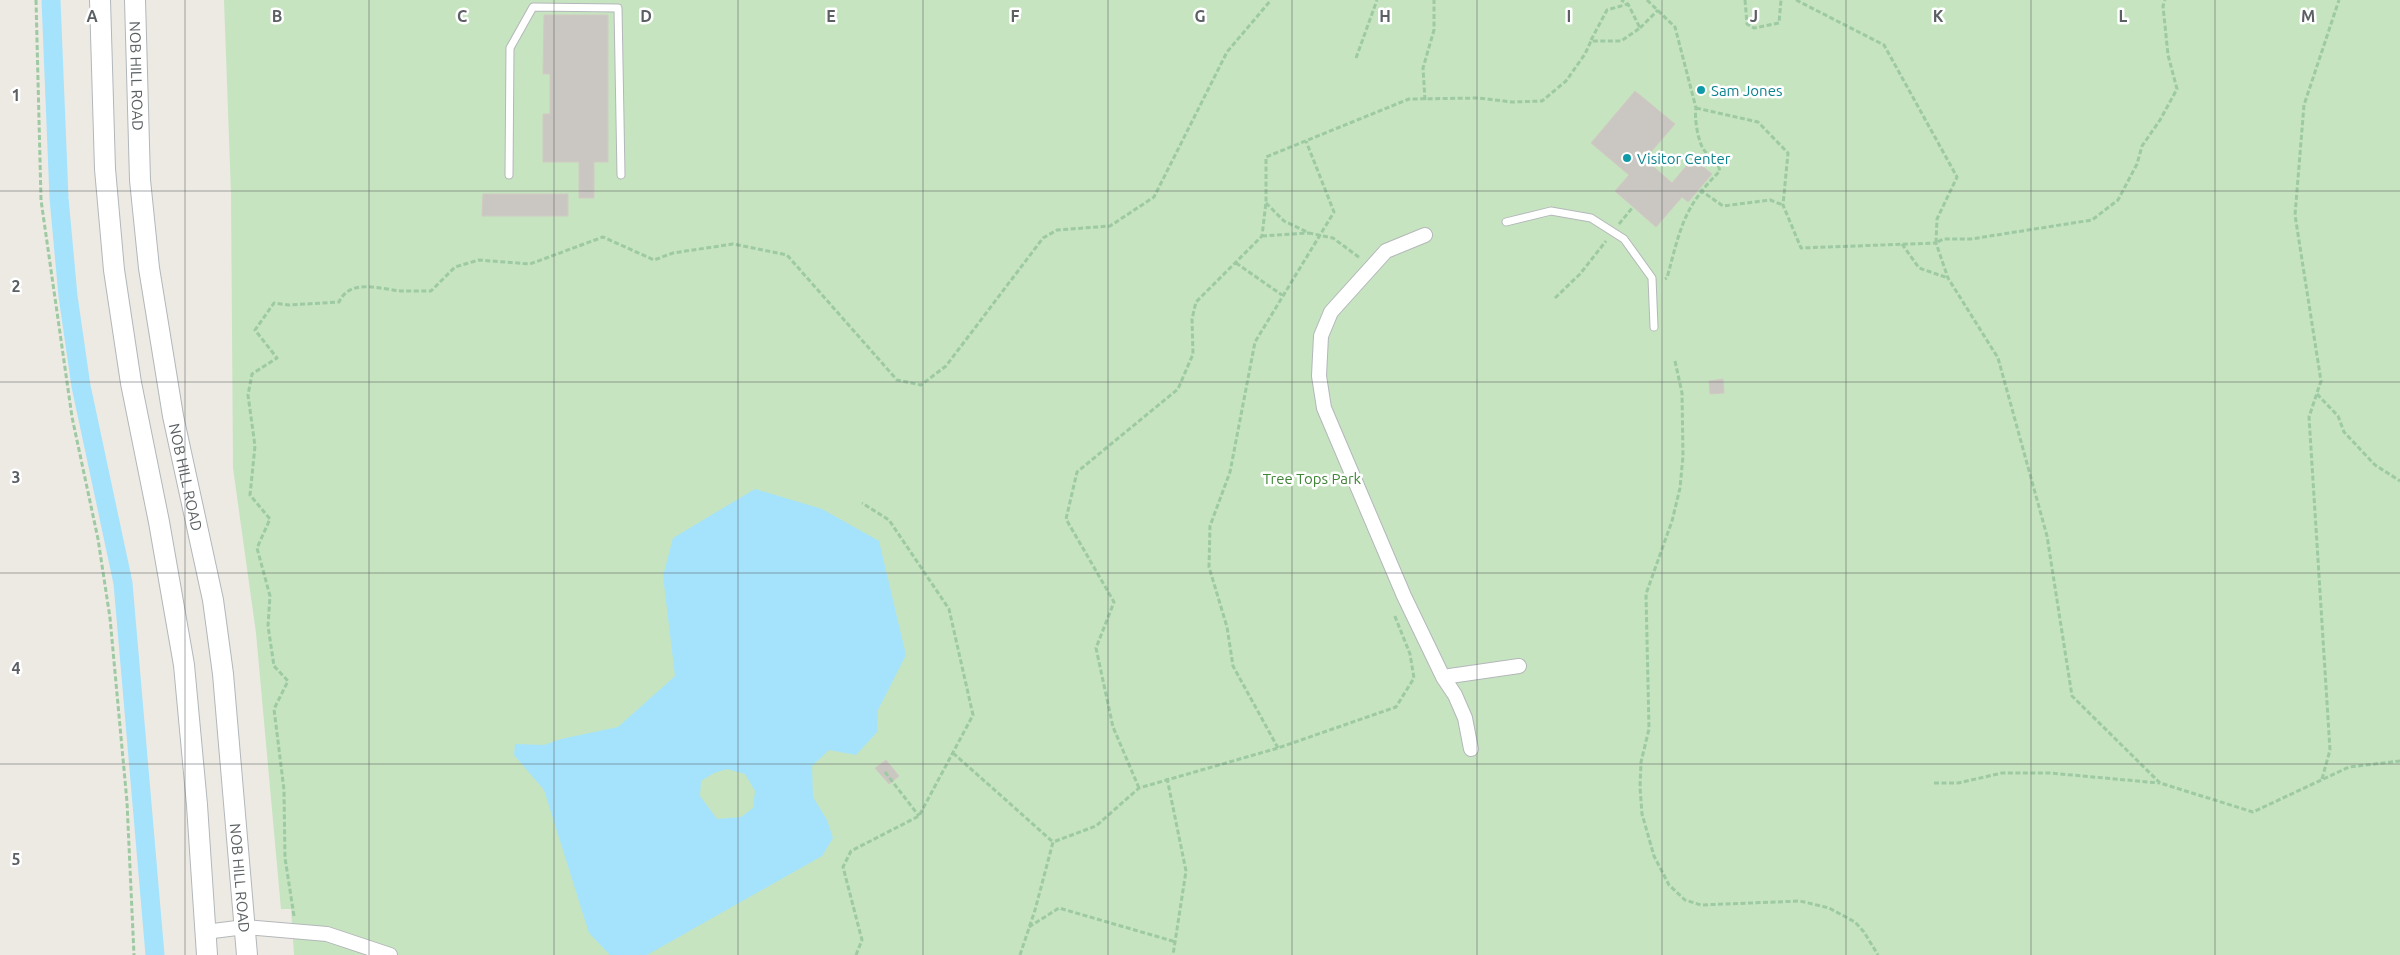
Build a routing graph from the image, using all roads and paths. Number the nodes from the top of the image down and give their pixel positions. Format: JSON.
{"nodes":[{"id":1,"x":36,"y":0,"type":"edge"},
{"id":2,"x":100,"y":0,"type":"edge"},
{"id":3,"x":135,"y":0,"type":"edge"},
{"id":4,"x":1271,"y":0,"type":"edge"},
{"id":5,"x":1377,"y":0,"type":"edge"},
{"id":6,"x":1434,"y":0,"type":"edge"},
{"id":7,"x":1621,"y":0,"type":"edge"},
{"id":8,"x":1647,"y":0,"type":"edge"},
{"id":9,"x":1745,"y":0,"type":"edge"},
{"id":10,"x":1781,"y":0,"type":"edge"},
{"id":11,"x":1796,"y":0,"type":"edge"},
{"id":12,"x":2165,"y":0,"type":"edge"},
{"id":13,"x":2338,"y":0,"type":"edge"},
{"id":14,"x":1628,"y":4,"type":"junction"},
{"id":15,"x":1658,"y":10,"type":"junction"},
{"id":16,"x":1640,"y":28,"type":"junction"},
{"id":17,"x":1591,"y":41,"type":"junction"},
{"id":18,"x":1356,"y":58,"type":"dead end"},
{"id":19,"x":1425,"y":100,"type":"junction"},
{"id":20,"x":1696,"y":108,"type":"junction"},
{"id":21,"x":1306,"y":141,"type":"junction"},
{"id":22,"x":509,"y":175,"type":"dead end"},
{"id":23,"x":621,"y":175,"type":"dead end"},
{"id":24,"x":1700,"y":190,"type":"junction"},
{"id":25,"x":1266,"y":202,"type":"junction"},
{"id":26,"x":1783,"y":205,"type":"junction"},
{"id":27,"x":1633,"y":207,"type":"dead end"},
{"id":28,"x":1506,"y":222,"type":"dead end"},
{"id":29,"x":1613,"y":232,"type":"junction"},
{"id":30,"x":1309,"y":233,"type":"junction"},
{"id":31,"x":1319,"y":235,"type":"junction"},
{"id":32,"x":1425,"y":235,"type":"dead end"},
{"id":33,"x":1262,"y":236,"type":"junction"},
{"id":34,"x":1936,"y":243,"type":"junction"},
{"id":35,"x":1902,"y":244,"type":"junction"},
{"id":36,"x":1236,"y":262,"type":"junction"},
{"id":37,"x":1371,"y":267,"type":"junction"},
{"id":38,"x":1948,"y":278,"type":"junction"},
{"id":39,"x":1665,"y":279,"type":"dead end"},
{"id":40,"x":1282,"y":296,"type":"junction"},
{"id":41,"x":1555,"y":298,"type":"dead end"},
{"id":42,"x":1654,"y":327,"type":"dead end"},
{"id":43,"x":1675,"y":361,"type":"dead end"},
{"id":44,"x":2317,"y":394,"type":"junction"},
{"id":45,"x":2400,"y":481,"type":"edge"},
{"id":46,"x":862,"y":503,"type":"dead end"},
{"id":47,"x":1410,"y":654,"type":"dead end"},
{"id":48,"x":1519,"y":666,"type":"dead end"},
{"id":49,"x":1443,"y":677,"type":"junction"},
{"id":50,"x":1278,"y":748,"type":"junction"},
{"id":51,"x":1471,"y":749,"type":"dead end"},
{"id":52,"x":953,"y":753,"type":"junction"},
{"id":53,"x":2400,"y":760,"type":"edge"},
{"id":54,"x":885,"y":772,"type":"dead end"},
{"id":55,"x":1166,"y":778,"type":"junction"},
{"id":56,"x":2322,"y":779,"type":"junction"},
{"id":57,"x":1934,"y":783,"type":"dead end"},
{"id":58,"x":2160,"y":783,"type":"junction"},
{"id":59,"x":1138,"y":788,"type":"junction"},
{"id":60,"x":919,"y":816,"type":"junction"},
{"id":61,"x":1053,"y":842,"type":"junction"},
{"id":62,"x":245,"y":927,"type":"junction"},
{"id":63,"x":1029,"y":927,"type":"junction"},
{"id":64,"x":205,"y":932,"type":"junction"},
{"id":65,"x":297,"y":932,"type":"junction"},
{"id":66,"x":1176,"y":942,"type":"junction"},
{"id":67,"x":134,"y":955,"type":"edge"},
{"id":68,"x":207,"y":955,"type":"edge"},
{"id":69,"x":247,"y":955,"type":"edge"},
{"id":70,"x":390,"y":955,"type":"edge"},
{"id":71,"x":856,"y":955,"type":"edge"},
{"id":72,"x":1020,"y":955,"type":"edge"},
{"id":73,"x":1173,"y":955,"type":"edge"},
{"id":74,"x":1878,"y":955,"type":"edge"}],
"edges":[{"from":1,"to":67,"type":"path"},
{"from":2,"to":64,"type":"main road"},
{"from":3,"to":62,"type":"main road","name":"NOB HILL ROAD"},
{"from":4,"to":65,"type":"path"},
{"from":5,"to":18,"type":"path"},
{"from":6,"to":19,"type":"path"},
{"from":7,"to":14,"type":"path"},
{"from":8,"to":15,"type":"path"},
{"from":9,"to":10,"type":"path"},
{"from":11,"to":34,"type":"path"},
{"from":12,"to":34,"type":"path"},
{"from":13,"to":44,"type":"path"},
{"from":14,"to":16,"type":"path"},
{"from":14,"to":17,"type":"path"},
{"from":15,"to":16,"type":"path"},
{"from":15,"to":20,"type":"path"},
{"from":16,"to":17,"type":"path"},
{"from":17,"to":19,"type":"path"},
{"from":19,"to":21,"type":"path"},
{"from":20,"to":24,"type":"path"},
{"from":20,"to":26,"type":"path"},
{"from":21,"to":25,"type":"path"},
{"from":21,"to":31,"type":"path"},
{"from":22,"to":23,"type":"lane"},
{"from":24,"to":26,"type":"path"},
{"from":24,"to":39,"type":"path"},
{"from":25,"to":30,"type":"path"},
{"from":25,"to":33,"type":"path"},
{"from":26,"to":35,"type":"path"},
{"from":27,"to":29,"type":"path"},
{"from":28,"to":29,"type":"lane"},
{"from":29,"to":41,"type":"path"},
{"from":29,"to":42,"type":"lane"},
{"from":30,"to":31,"type":"path"},
{"from":30,"to":33,"type":"path"},
{"from":31,"to":37,"type":"path"},
{"from":31,"to":40,"type":"path"},
{"from":32,"to":37,"type":"street"},
{"from":33,"to":36,"type":"path"},
{"from":34,"to":35,"type":"path"},
{"from":34,"to":38,"type":"path"},
{"from":35,"to":38,"type":"path"},
{"from":36,"to":40,"type":"path"},
{"from":36,"to":59,"type":"path"},
{"from":37,"to":49,"type":"street"},
{"from":38,"to":58,"type":"path"},
{"from":40,"to":50,"type":"path"},
{"from":43,"to":74,"type":"path"},
{"from":44,"to":45,"type":"path"},
{"from":44,"to":56,"type":"path"},
{"from":46,"to":52,"type":"path"},
{"from":47,"to":50,"type":"path"},
{"from":48,"to":49,"type":"street"},
{"from":49,"to":51,"type":"street"},
{"from":50,"to":55,"type":"path"},
{"from":52,"to":60,"type":"path"},
{"from":52,"to":61,"type":"path"},
{"from":53,"to":56,"type":"path"},
{"from":54,"to":60,"type":"path"},
{"from":55,"to":59,"type":"path"},
{"from":55,"to":66,"type":"path"},
{"from":56,"to":58,"type":"path"},
{"from":57,"to":58,"type":"path"},
{"from":59,"to":61,"type":"path"},
{"from":60,"to":71,"type":"path"},
{"from":61,"to":63,"type":"path"},
{"from":62,"to":64,"type":"street"},
{"from":62,"to":65,"type":"street"},
{"from":62,"to":69,"type":"main road","name":"NOB HILL ROAD"},
{"from":63,"to":66,"type":"path"},
{"from":63,"to":72,"type":"path"},
{"from":64,"to":68,"type":"main road"},
{"from":65,"to":70,"type":"street"},
{"from":66,"to":73,"type":"path"}]}
